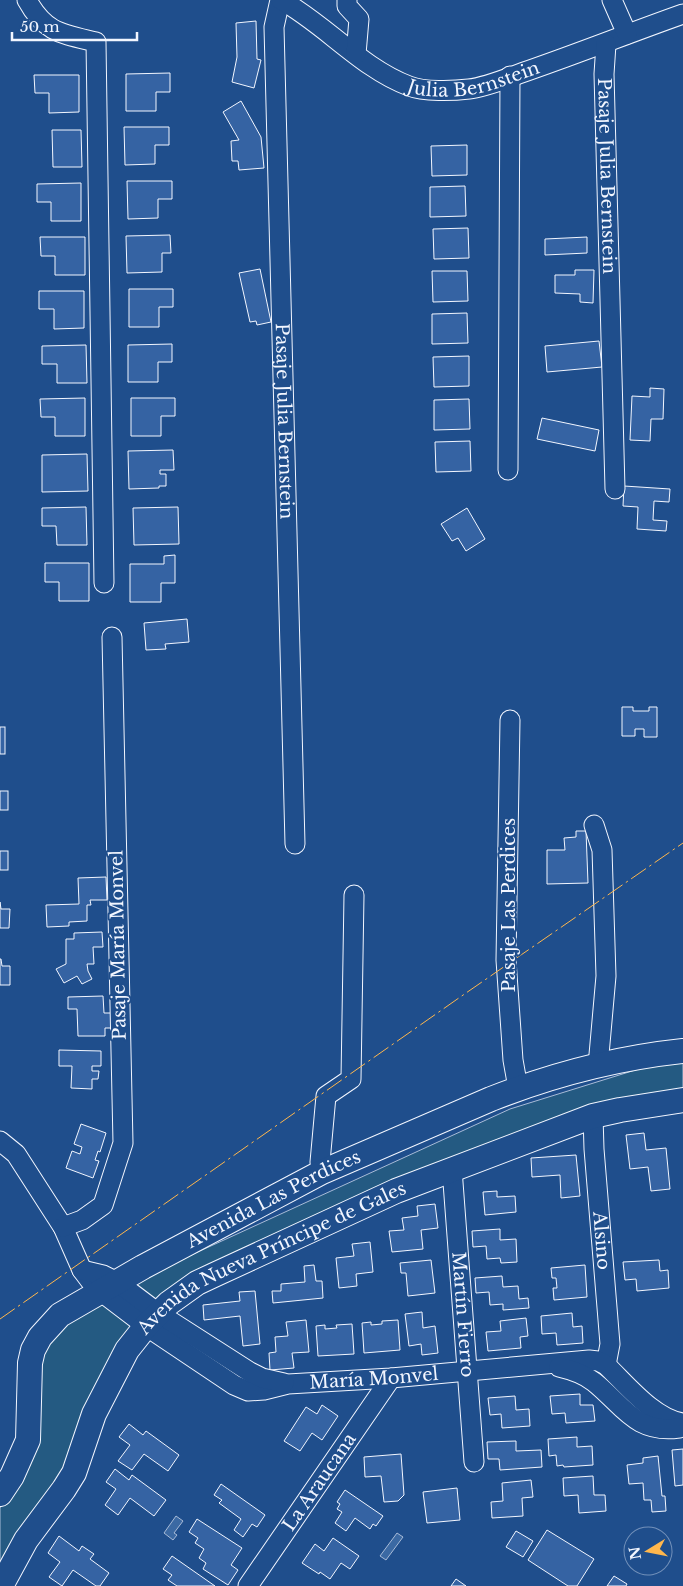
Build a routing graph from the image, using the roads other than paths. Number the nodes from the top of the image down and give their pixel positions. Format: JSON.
{"nodes":[{"id":1,"x":27,"y":0,"type":"edge"},
{"id":2,"x":280,"y":0,"type":"edge"},
{"id":3,"x":346,"y":0,"type":"edge"},
{"id":4,"x":612,"y":0,"type":"edge"},
{"id":5,"x":683,"y":14,"type":"edge"},
{"id":6,"x":627,"y":34,"type":"junction"},
{"id":7,"x":606,"y":44,"type":"junction"},
{"id":8,"x":356,"y":54,"type":"junction"},
{"id":9,"x":510,"y":76,"type":"junction"},
{"id":10,"x":508,"y":470,"type":"dead end"},
{"id":11,"x":615,"y":489,"type":"dead end"},
{"id":12,"x":104,"y":583,"type":"dead end"},
{"id":13,"x":112,"y":636,"type":"dead end"},
{"id":14,"x":510,"y":720,"type":"dead end"},
{"id":15,"x":594,"y":825,"type":"dead end"},
{"id":16,"x":295,"y":844,"type":"dead end"},
{"id":17,"x":354,"y":895,"type":"dead end"},
{"id":18,"x":683,"y":1051,"type":"edge"},
{"id":19,"x":598,"y":1066,"type":"junction"},
{"id":20,"x":518,"y":1088,"type":"junction"},
{"id":21,"x":683,"y":1100,"type":"edge"},
{"id":22,"x":593,"y":1116,"type":"junction"},
{"id":23,"x":0,"y":1141,"type":"edge"},
{"id":24,"x":452,"y":1169,"type":"junction"},
{"id":25,"x":322,"y":1172,"type":"junction"},
{"id":26,"x":63,"y":1227,"type":"junction"},
{"id":27,"x":108,"y":1287,"type":"junction"},
{"id":28,"x":152,"y":1320,"type":"junction"},
{"id":29,"x":548,"y":1364,"type":"junction"},
{"id":30,"x":606,"y":1365,"type":"junction"},
{"id":31,"x":467,"y":1371,"type":"junction"},
{"id":32,"x":391,"y":1378,"type":"junction"},
{"id":33,"x":683,"y":1423,"type":"edge"},
{"id":34,"x":683,"y":1427,"type":"edge"},
{"id":35,"x":474,"y":1462,"type":"dead end"},
{"id":36,"x":0,"y":1494,"type":"edge"},
{"id":37,"x":1,"y":1586,"type":"edge"},
{"id":38,"x":248,"y":1586,"type":"edge"}],
"edges":[{"from":1,"to":12,"type":"street"},
{"from":2,"to":8,"type":"street","name":"Julia Bernstein"},
{"from":2,"to":16,"type":"street","name":"Pasaje Julia Bernstein"},
{"from":3,"to":8,"type":"street"},
{"from":4,"to":6,"type":"street"},
{"from":5,"to":6,"type":"street","name":"Julia Bernstein"},
{"from":6,"to":7,"type":"street","name":"Julia Bernstein"},
{"from":7,"to":9,"type":"street","name":"Julia Bernstein"},
{"from":7,"to":11,"type":"street","name":"Pasaje Julia Bernstein"},
{"from":8,"to":9,"type":"street","name":"Julia Bernstein"},
{"from":9,"to":10,"type":"street"},
{"from":13,"to":26,"type":"street","name":"Pasaje María Monvel"},
{"from":14,"to":20,"type":"street","name":"Pasaje Las Perdices"},
{"from":15,"to":19,"type":"street"},
{"from":17,"to":25,"type":"street"},
{"from":18,"to":19,"type":"main road","name":"Avenida Las Perdices"},
{"from":19,"to":20,"type":"main road","name":"Avenida Las Perdices"},
{"from":20,"to":25,"type":"main road","name":"Avenida Las Perdices"},
{"from":21,"to":22,"type":"main road","name":"Avenida Nueva Príncipe de Gales"},
{"from":22,"to":24,"type":"main road","name":"Avenida Nueva Príncipe de Gales"},
{"from":22,"to":30,"type":"street","name":"Alsino"},
{"from":23,"to":26,"type":"street","name":"María Monvel"},
{"from":24,"to":28,"type":"main road","name":"Avenida Nueva Príncipe de Gales"},
{"from":24,"to":31,"type":"street","name":"Martín Fierro"},
{"from":25,"to":27,"type":"main road","name":"Avenida Las Perdices"},
{"from":26,"to":27,"type":"street","name":"María Monvel"},
{"from":27,"to":28,"type":"street","name":"María Monvel"},
{"from":27,"to":36,"type":"main road","name":"Avenida Las Perdices"},
{"from":28,"to":32,"type":"street","name":"María Monvel"},
{"from":28,"to":37,"type":"main road","name":"Avenida Nueva Príncipe de Gales"},
{"from":29,"to":30,"type":"street","name":"María Monvel"},
{"from":29,"to":31,"type":"street","name":"María Monvel"},
{"from":29,"to":34,"type":"street","name":"María Monvel"},
{"from":30,"to":33,"type":"street"},
{"from":31,"to":32,"type":"street","name":"María Monvel"},
{"from":31,"to":35,"type":"street","name":"Martín Fierro"},
{"from":32,"to":38,"type":"street","name":"La Araucana"}]}
